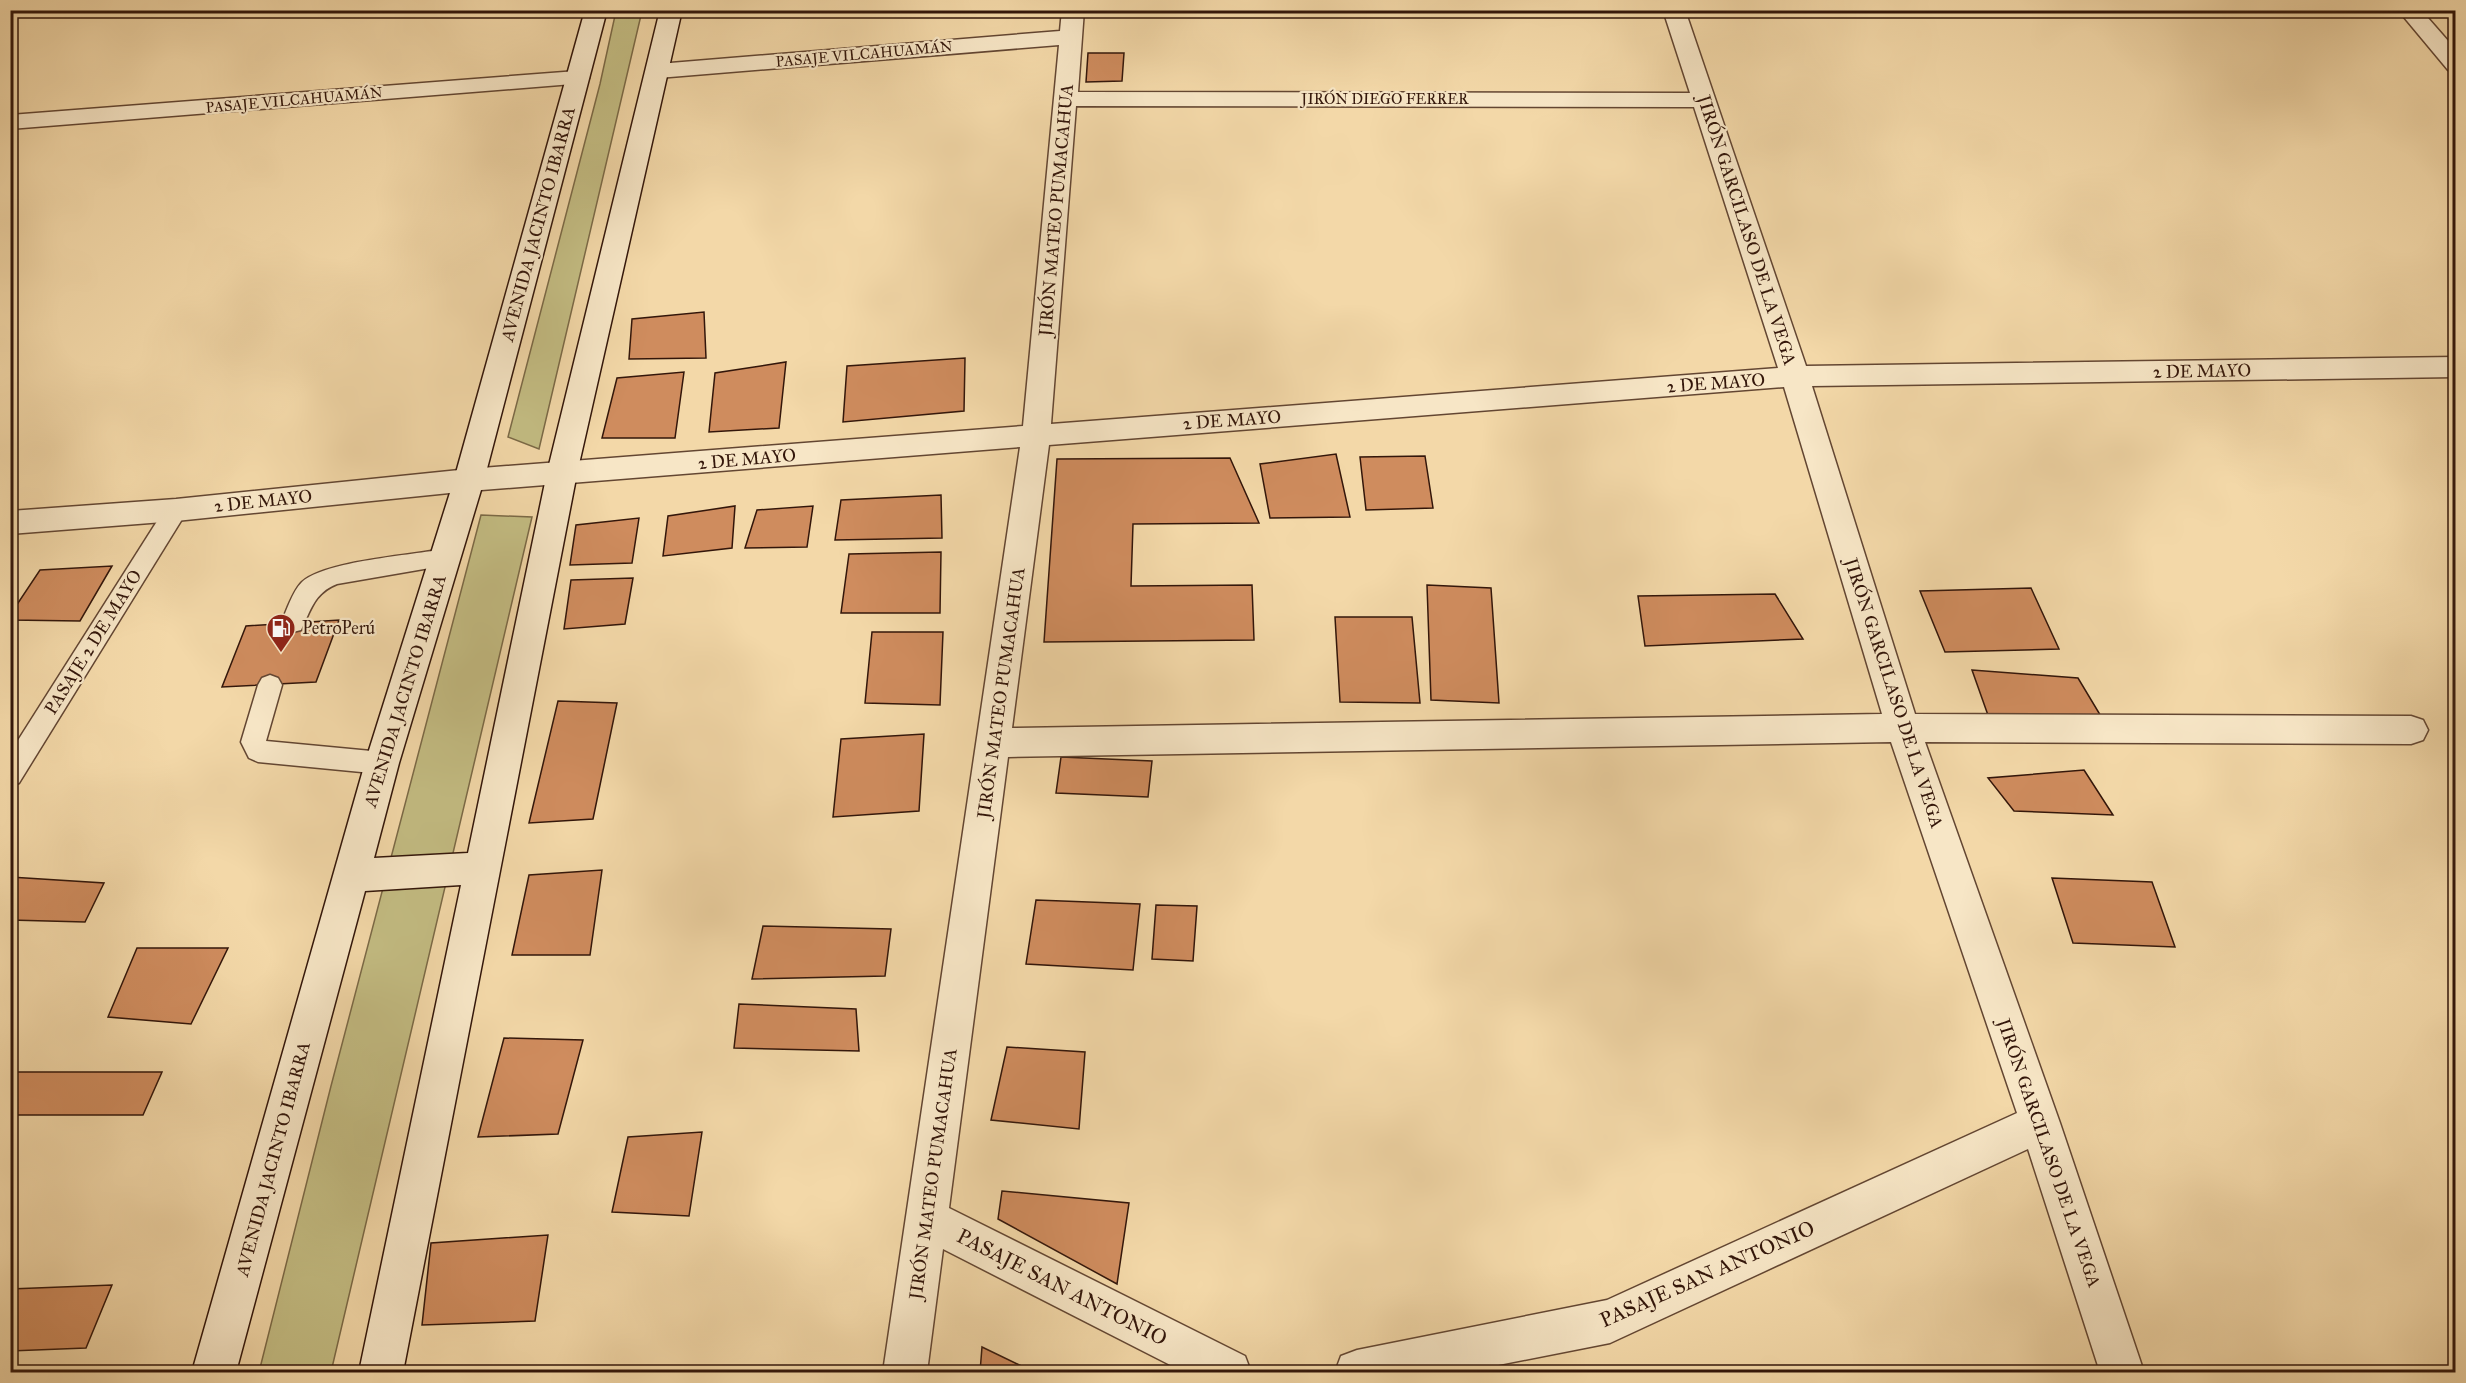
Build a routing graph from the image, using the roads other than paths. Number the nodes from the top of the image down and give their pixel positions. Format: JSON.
{"nodes":[{"id":1,"x":596,"y":10,"type":"edge"},
{"id":2,"x":671,"y":10,"type":"edge"},
{"id":3,"x":1674,"y":10,"type":"edge"},
{"id":4,"x":2409,"y":10,"type":"edge"},
{"id":5,"x":1072,"y":24,"type":"edge"},
{"id":6,"x":2456,"y":65,"type":"edge"},
{"id":7,"x":658,"y":71,"type":"junction"},
{"id":8,"x":577,"y":78,"type":"junction"},
{"id":9,"x":1065,"y":99,"type":"junction"},
{"id":10,"x":1704,"y":100,"type":"junction"},
{"id":11,"x":10,"y":122,"type":"edge"},
{"id":12,"x":2456,"y":367,"type":"edge"},
{"id":13,"x":1795,"y":376,"type":"junction"},
{"id":14,"x":1036,"y":436,"type":"junction"},
{"id":15,"x":562,"y":473,"type":"junction"},
{"id":16,"x":468,"y":480,"type":"junction"},
{"id":17,"x":176,"y":510,"type":"junction"},
{"id":18,"x":10,"y":523,"type":"edge"},
{"id":19,"x":445,"y":558,"type":"junction"},
{"id":20,"x":293,"y":623,"type":"dead end"},
{"id":21,"x":270,"y":685,"type":"dead end"},
{"id":22,"x":1903,"y":728,"type":"junction"},
{"id":23,"x":2411,"y":730,"type":"dead end"},
{"id":24,"x":994,"y":743,"type":"junction"},
{"id":25,"x":382,"y":763,"type":"junction"},
{"id":26,"x":10,"y":775,"type":"edge"},
{"id":27,"x":483,"y":868,"type":"junction"},
{"id":28,"x":351,"y":875,"type":"junction"},
{"id":29,"x":2040,"y":1123,"type":"junction"},
{"id":30,"x":927,"y":1219,"type":"junction"},
{"id":31,"x":214,"y":1372,"type":"edge"},
{"id":32,"x":381,"y":1372,"type":"edge"},
{"id":33,"x":905,"y":1372,"type":"edge"},
{"id":34,"x":1229,"y":1372,"type":"edge"},
{"id":35,"x":1356,"y":1372,"type":"edge"},
{"id":36,"x":2122,"y":1372,"type":"edge"}],
"edges":[{"from":1,"to":8,"type":"street","name":"AVENIDA JACINTO IBARRA"},
{"from":2,"to":7,"type":"street"},
{"from":3,"to":10,"type":"street","name":"JIRÓN GARCILASO DE LA VEGA"},
{"from":4,"to":6,"type":"street"},
{"from":5,"to":7,"type":"street","name":"PASAJE VILCAHUAMÁN"},
{"from":5,"to":9,"type":"street","name":"JIRÓN MATEO PUMACAHUA"},
{"from":7,"to":15,"type":"street"},
{"from":8,"to":11,"type":"street","name":"PASAJE VILCAHUAMÁN"},
{"from":8,"to":16,"type":"street","name":"AVENIDA JACINTO IBARRA"},
{"from":9,"to":10,"type":"street","name":"JIRÓN DIEGO FERRER"},
{"from":9,"to":14,"type":"street","name":"JIRÓN MATEO PUMACAHUA"},
{"from":10,"to":13,"type":"street","name":"JIRÓN GARCILASO DE LA VEGA"},
{"from":12,"to":13,"type":"street","name":"2 DE MAYO"},
{"from":13,"to":14,"type":"street","name":"2 DE MAYO"},
{"from":13,"to":22,"type":"street","name":"JIRÓN GARCILASO DE LA VEGA"},
{"from":14,"to":15,"type":"street","name":"2 DE MAYO"},
{"from":14,"to":24,"type":"street","name":"JIRÓN MATEO PUMACAHUA"},
{"from":15,"to":16,"type":"street","name":"2 DE MAYO"},
{"from":15,"to":27,"type":"street"},
{"from":16,"to":17,"type":"street","name":"2 DE MAYO"},
{"from":16,"to":19,"type":"street","name":"AVENIDA JACINTO IBARRA"},
{"from":17,"to":18,"type":"street","name":"2 DE MAYO"},
{"from":17,"to":26,"type":"lane","name":"PASAJE 2 DE MAYO"},
{"from":19,"to":20,"type":"lane"},
{"from":19,"to":25,"type":"street","name":"AVENIDA JACINTO IBARRA"},
{"from":21,"to":25,"type":"lane"},
{"from":22,"to":23,"type":"street"},
{"from":22,"to":24,"type":"street"},
{"from":22,"to":29,"type":"street","name":"JIRÓN GARCILASO DE LA VEGA"},
{"from":24,"to":30,"type":"street","name":"JIRÓN MATEO PUMACAHUA"},
{"from":25,"to":28,"type":"street","name":"AVENIDA JACINTO IBARRA"},
{"from":27,"to":28,"type":"street"},
{"from":27,"to":32,"type":"street"},
{"from":28,"to":31,"type":"street","name":"AVENIDA JACINTO IBARRA"},
{"from":29,"to":35,"type":"street","name":"PASAJE SAN ANTONIO"},
{"from":29,"to":36,"type":"street","name":"JIRÓN GARCILASO DE LA VEGA"},
{"from":30,"to":33,"type":"street","name":"JIRÓN MATEO PUMACAHUA"},
{"from":30,"to":34,"type":"street","name":"PASAJE SAN ANTONIO"}]}
